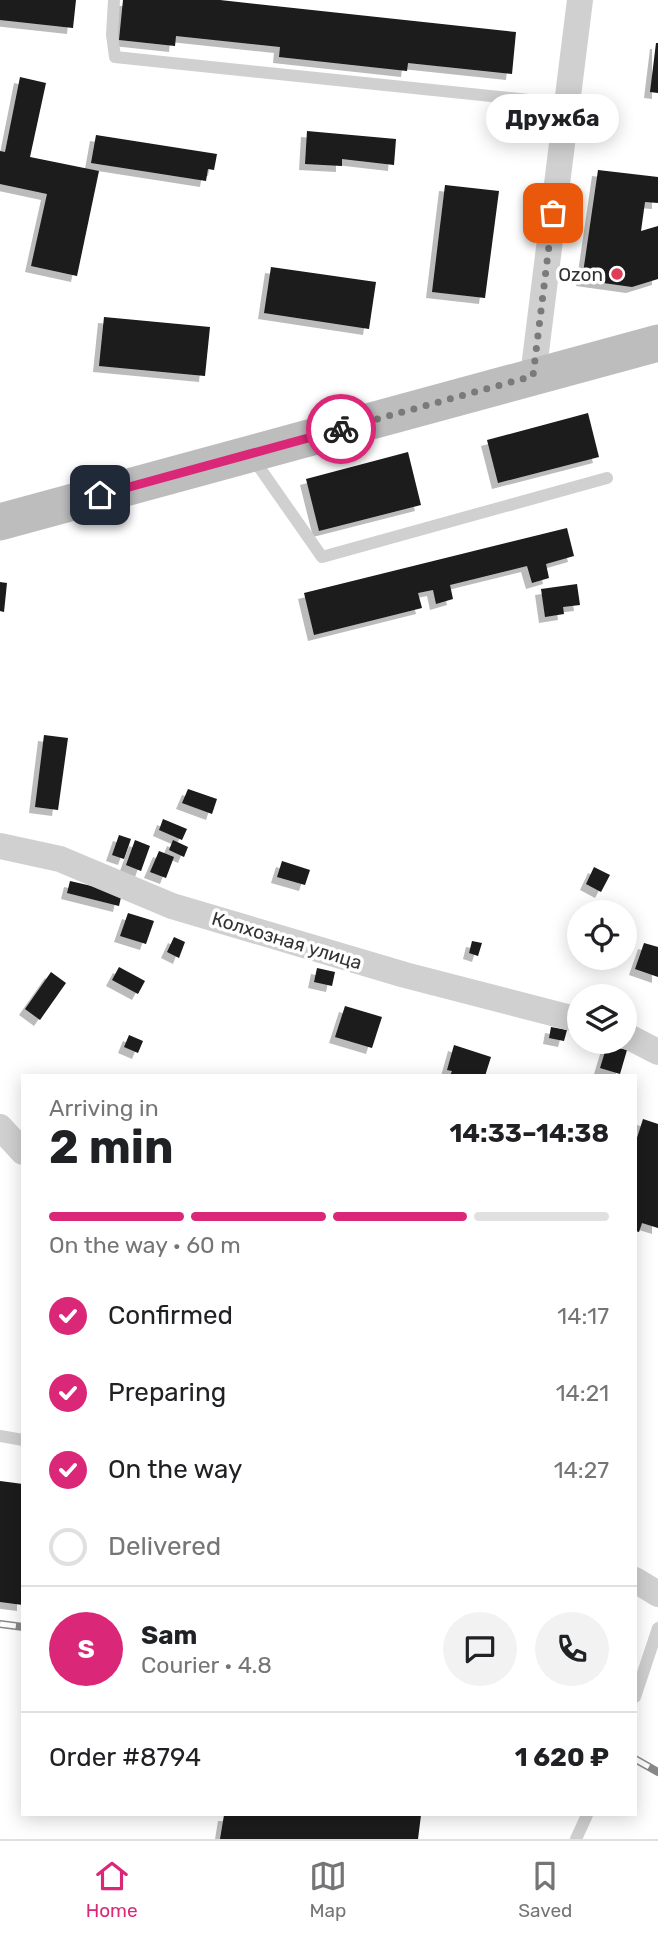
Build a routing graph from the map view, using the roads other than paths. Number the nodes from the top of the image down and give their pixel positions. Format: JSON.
{"nodes":[{"id":1,"x":114,"y":0,"type":"edge"},
{"id":2,"x":580,"y":0,"type":"edge"},
{"id":3,"x":567,"y":104,"type":"junction"},
{"id":4,"x":658,"y":343,"type":"edge"},
{"id":5,"x":533,"y":376,"type":"junction"},
{"id":6,"x":250,"y":454,"type":"junction"},
{"id":7,"x":607,"y":478,"type":"dead end"},
{"id":8,"x":0,"y":522,"type":"edge"},
{"id":9,"x":0,"y":846,"type":"edge"},
{"id":10,"x":567,"y":1017,"type":"edge"},
{"id":11,"x":637,"y":1041,"type":"edge"},
{"id":12,"x":658,"y":1052,"type":"edge"},
{"id":13,"x":0,"y":1127,"type":"edge"},
{"id":14,"x":21,"y":1150,"type":"edge"},
{"id":15,"x":0,"y":1436,"type":"edge"},
{"id":16,"x":21,"y":1440,"type":"edge"},
{"id":17,"x":637,"y":1581,"type":"edge"},
{"id":18,"x":658,"y":1594,"type":"edge"},
{"id":19,"x":658,"y":1628,"type":"edge"},
{"id":20,"x":637,"y":1692,"type":"edge"},
{"id":21,"x":587,"y":1816,"type":"edge"},
{"id":22,"x":576,"y":1839,"type":"edge"}],
"edges":[{"from":1,"to":3,"type":"lane"},
{"from":2,"to":3,"type":"street"},
{"from":3,"to":5,"type":"street"},
{"from":4,"to":5,"type":"main road"},
{"from":5,"to":6,"type":"main road"},
{"from":6,"to":7,"type":"lane"},
{"from":6,"to":8,"type":"main road"},
{"from":9,"to":10,"type":"street","name":"Колхозная улица"},
{"from":11,"to":12,"type":"street"},
{"from":13,"to":14,"type":"street"},
{"from":15,"to":16,"type":"lane"},
{"from":17,"to":18,"type":"street"},
{"from":19,"to":20,"type":"lane"},
{"from":21,"to":22,"type":"lane"}]}
